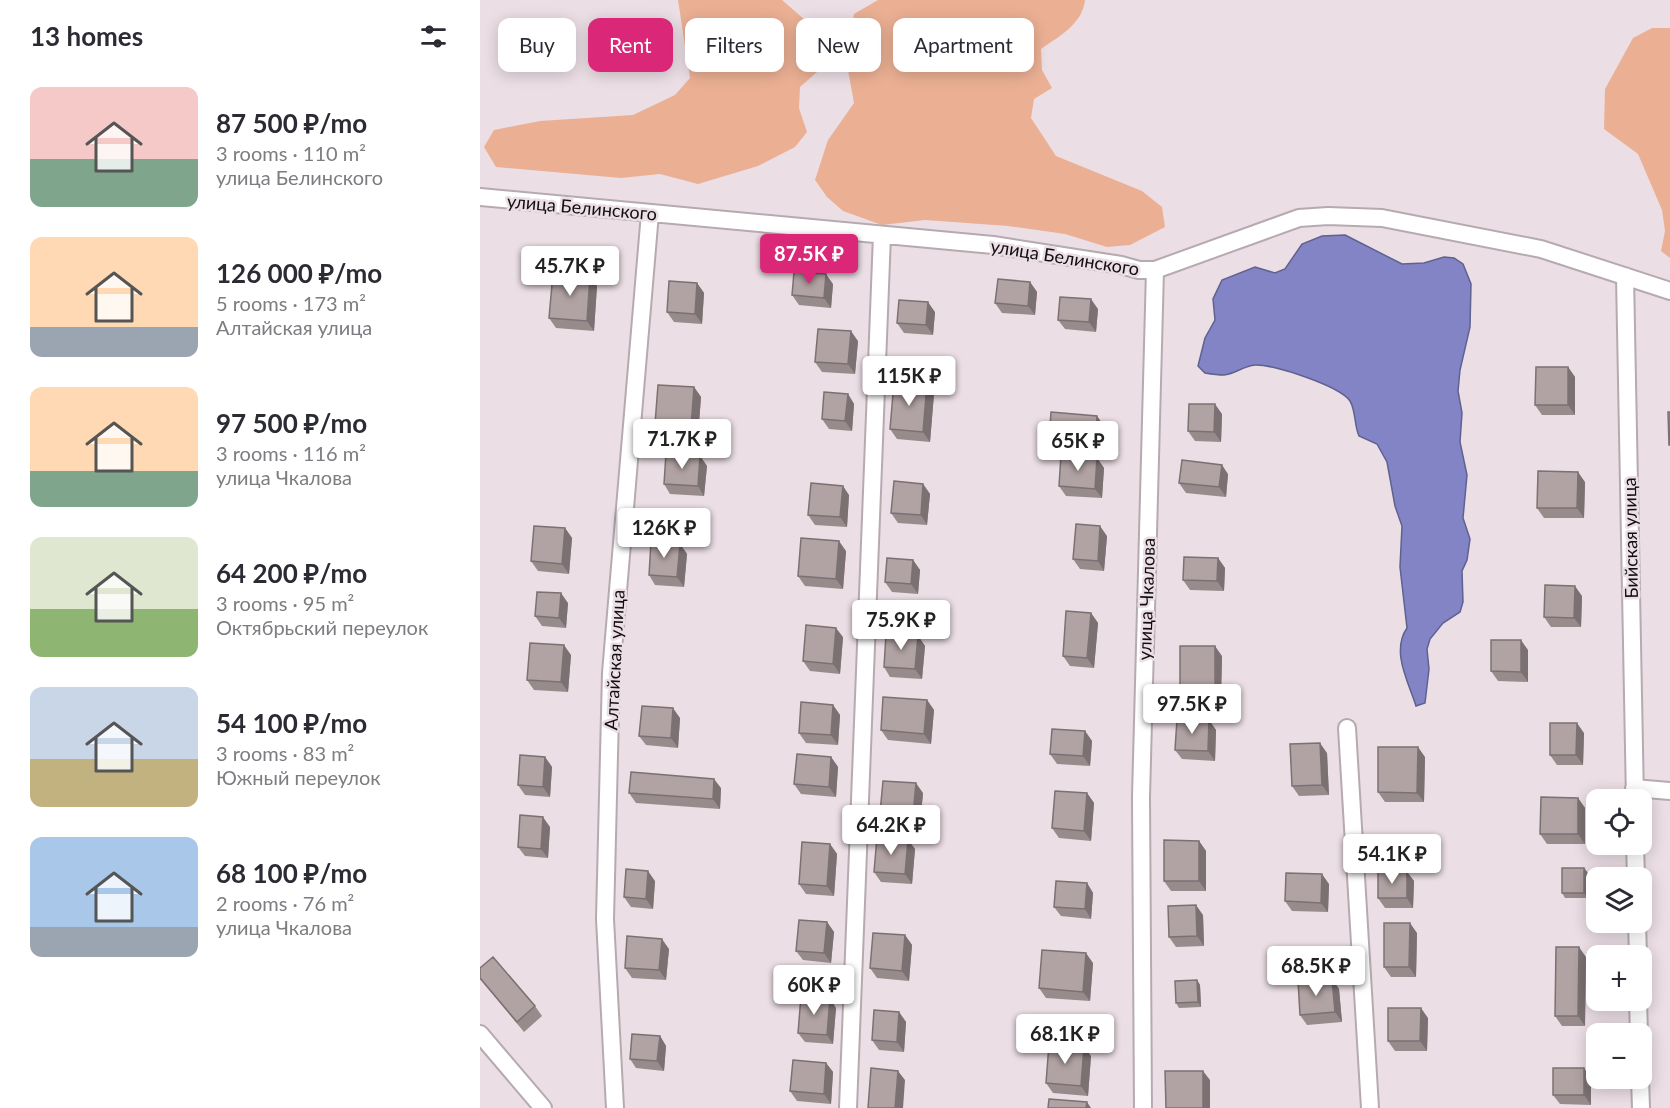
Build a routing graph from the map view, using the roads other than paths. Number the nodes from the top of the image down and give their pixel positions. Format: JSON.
{"nodes":[{"id":1,"x":480,"y":197,"type":"edge"},
{"id":2,"x":650,"y":213,"type":"junction"},
{"id":3,"x":882,"y":235,"type":"junction"},
{"id":4,"x":1155,"y":270,"type":"junction"},
{"id":5,"x":1625,"y":276,"type":"junction"},
{"id":6,"x":1670,"y":291,"type":"edge"},
{"id":7,"x":1347,"y":728,"type":"dead end"},
{"id":8,"x":1634,"y":789,"type":"edge"},
{"id":9,"x":1670,"y":791,"type":"edge"},
{"id":10,"x":1652,"y":792,"type":"edge"},
{"id":11,"x":480,"y":1034,"type":"edge"},
{"id":12,"x":1640,"y":1089,"type":"edge"},
{"id":13,"x":543,"y":1108,"type":"edge"},
{"id":14,"x":615,"y":1108,"type":"edge"},
{"id":15,"x":848,"y":1108,"type":"edge"},
{"id":16,"x":1143,"y":1108,"type":"edge"},
{"id":17,"x":1370,"y":1108,"type":"edge"},
{"id":18,"x":1641,"y":1108,"type":"edge"}],
"edges":[{"from":1,"to":2,"type":"street","name":"улица Белинского"},
{"from":2,"to":3,"type":"street","name":"улица Белинского"},
{"from":2,"to":14,"type":"street","name":"Алтайская улица"},
{"from":3,"to":4,"type":"street","name":"улица Белинского"},
{"from":3,"to":15,"type":"street"},
{"from":4,"to":5,"type":"street","name":"улица Белинского"},
{"from":4,"to":16,"type":"street","name":"улица Чкалова"},
{"from":5,"to":6,"type":"street","name":"улица Белинского"},
{"from":5,"to":8,"type":"street","name":"Бийская улица"},
{"from":7,"to":17,"type":"street"},
{"from":9,"to":10,"type":"street"},
{"from":11,"to":13,"type":"street"},
{"from":12,"to":18,"type":"street"}]}
